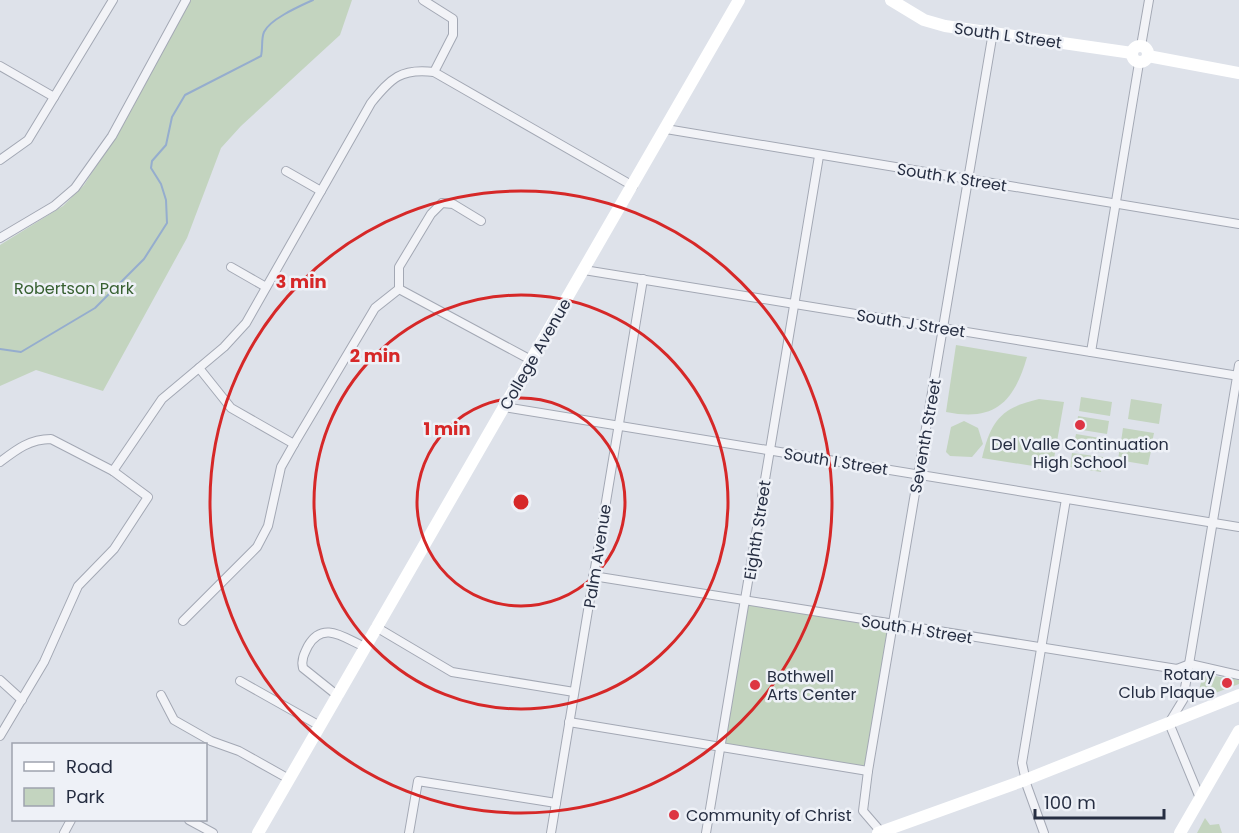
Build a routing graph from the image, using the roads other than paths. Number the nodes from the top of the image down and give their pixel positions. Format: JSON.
{"nodes":[{"id":1,"x":113,"y":0,"type":"edge"},
{"id":2,"x":186,"y":0,"type":"edge"},
{"id":3,"x":423,"y":0,"type":"edge"},
{"id":4,"x":739,"y":0,"type":"edge"},
{"id":5,"x":891,"y":0,"type":"edge"},
{"id":6,"x":1149,"y":0,"type":"edge"},
{"id":7,"x":993,"y":32,"type":"junction"},
{"id":8,"x":1140,"y":55,"type":"junction"},
{"id":9,"x":0,"y":66,"type":"edge"},
{"id":10,"x":434,"y":72,"type":"junction"},
{"id":11,"x":1239,"y":73,"type":"edge"},
{"id":12,"x":54,"y":97,"type":"junction"},
{"id":13,"x":666,"y":129,"type":"junction"},
{"id":14,"x":819,"y":156,"type":"junction"},
{"id":15,"x":0,"y":160,"type":"edge"},
{"id":16,"x":286,"y":171,"type":"dead end"},
{"id":17,"x":969,"y":178,"type":"junction"},
{"id":18,"x":633,"y":186,"type":"junction"},
{"id":19,"x":321,"y":190,"type":"junction"},
{"id":20,"x":1116,"y":204,"type":"junction"},
{"id":21,"x":481,"y":221,"type":"dead end"},
{"id":22,"x":1239,"y":224,"type":"edge"},
{"id":23,"x":0,"y":238,"type":"edge"},
{"id":24,"x":231,"y":267,"type":"dead end"},
{"id":25,"x":584,"y":270,"type":"junction"},
{"id":26,"x":643,"y":279,"type":"junction"},
{"id":27,"x":266,"y":287,"type":"junction"},
{"id":28,"x":399,"y":289,"type":"junction"},
{"id":29,"x":794,"y":304,"type":"junction"},
{"id":30,"x":944,"y":328,"type":"junction"},
{"id":31,"x":1091,"y":352,"type":"junction"},
{"id":32,"x":531,"y":360,"type":"junction"},
{"id":33,"x":1239,"y":365,"type":"edge"},
{"id":34,"x":199,"y":368,"type":"junction"},
{"id":35,"x":1238,"y":376,"type":"edge"},
{"id":36,"x":504,"y":407,"type":"junction"},
{"id":37,"x":618,"y":426,"type":"junction"},
{"id":38,"x":294,"y":444,"type":"junction"},
{"id":39,"x":770,"y":451,"type":"junction"},
{"id":40,"x":0,"y":462,"type":"edge"},
{"id":41,"x":113,"y":471,"type":"junction"},
{"id":42,"x":918,"y":475,"type":"junction"},
{"id":43,"x":1066,"y":499,"type":"junction"},
{"id":44,"x":1215,"y":523,"type":"junction"},
{"id":45,"x":1239,"y":527,"type":"edge"},
{"id":46,"x":594,"y":576,"type":"junction"},
{"id":47,"x":745,"y":601,"type":"junction"},
{"id":48,"x":183,"y":621,"type":"dead end"},
{"id":49,"x":894,"y":625,"type":"junction"},
{"id":50,"x":376,"y":627,"type":"junction"},
{"id":51,"x":365,"y":647,"type":"junction"},
{"id":52,"x":1041,"y":649,"type":"junction"},
{"id":53,"x":1190,"y":664,"type":"junction"},
{"id":54,"x":1239,"y":675,"type":"edge"},
{"id":55,"x":0,"y":680,"type":"edge"},
{"id":56,"x":240,"y":681,"type":"dead end"},
{"id":57,"x":574,"y":692,"type":"junction"},
{"id":58,"x":161,"y":694,"type":"dead end"},
{"id":59,"x":1239,"y":695,"type":"edge"},
{"id":60,"x":338,"y":696,"type":"junction"},
{"id":61,"x":22,"y":700,"type":"junction"},
{"id":62,"x":569,"y":722,"type":"junction"},
{"id":63,"x":1169,"y":723,"type":"junction"},
{"id":64,"x":320,"y":726,"type":"junction"},
{"id":65,"x":1239,"y":731,"type":"edge"},
{"id":66,"x":0,"y":736,"type":"edge"},
{"id":67,"x":721,"y":747,"type":"junction"},
{"id":68,"x":868,"y":771,"type":"junction"},
{"id":69,"x":289,"y":779,"type":"junction"},
{"id":70,"x":1025,"y":780,"type":"junction"},
{"id":71,"x":1200,"y":798,"type":"junction"},
{"id":72,"x":556,"y":803,"type":"junction"},
{"id":73,"x":192,"y":821,"type":"edge"},
{"id":74,"x":213,"y":833,"type":"edge"},
{"id":75,"x":258,"y":833,"type":"edge"},
{"id":76,"x":409,"y":833,"type":"edge"},
{"id":77,"x":551,"y":833,"type":"edge"},
{"id":78,"x":706,"y":833,"type":"edge"},
{"id":79,"x":880,"y":833,"type":"edge"},
{"id":80,"x":1044,"y":833,"type":"edge"},
{"id":81,"x":1180,"y":833,"type":"edge"}],
"edges":[{"from":1,"to":12,"type":"street"},
{"from":2,"to":23,"type":"street"},
{"from":3,"to":10,"type":"street"},
{"from":4,"to":13,"type":"street","name":"College Avenue"},
{"from":5,"to":7,"type":"street","name":"South L Street"},
{"from":6,"to":8,"type":"street"},
{"from":7,"to":8,"type":"street","name":"South L Street"},
{"from":7,"to":17,"type":"street","name":"Seventh Street"},
{"from":8,"to":11,"type":"street","name":"South L Street"},
{"from":8,"to":20,"type":"street"},
{"from":9,"to":12,"type":"street"},
{"from":10,"to":18,"type":"street"},
{"from":10,"to":19,"type":"street"},
{"from":12,"to":15,"type":"street"},
{"from":13,"to":14,"type":"street","name":"South K Street"},
{"from":13,"to":18,"type":"street","name":"College Avenue"},
{"from":14,"to":17,"type":"street","name":"South K Street"},
{"from":14,"to":29,"type":"street","name":"Eighth Street"},
{"from":16,"to":19,"type":"street"},
{"from":17,"to":20,"type":"street","name":"South K Street"},
{"from":17,"to":30,"type":"street","name":"Seventh Street"},
{"from":18,"to":25,"type":"street","name":"College Avenue"},
{"from":19,"to":27,"type":"street"},
{"from":20,"to":22,"type":"street","name":"South K Street"},
{"from":20,"to":31,"type":"street"},
{"from":21,"to":28,"type":"street"},
{"from":24,"to":27,"type":"street"},
{"from":25,"to":26,"type":"street","name":"South J Street"},
{"from":25,"to":32,"type":"street","name":"College Avenue"},
{"from":26,"to":29,"type":"street","name":"South J Street"},
{"from":26,"to":37,"type":"street","name":"Palm Avenue"},
{"from":27,"to":34,"type":"street"},
{"from":28,"to":32,"type":"street"},
{"from":28,"to":38,"type":"street"},
{"from":29,"to":30,"type":"street","name":"South J Street"},
{"from":29,"to":39,"type":"street","name":"Eighth Street"},
{"from":30,"to":31,"type":"street","name":"South J Street"},
{"from":30,"to":42,"type":"street","name":"Seventh Street"},
{"from":31,"to":35,"type":"street","name":"South J Street"},
{"from":32,"to":36,"type":"street","name":"College Avenue"},
{"from":33,"to":35,"type":"street"},
{"from":34,"to":38,"type":"street"},
{"from":34,"to":41,"type":"street"},
{"from":35,"to":44,"type":"street"},
{"from":36,"to":37,"type":"street","name":"South I Street"},
{"from":36,"to":50,"type":"street","name":"College Avenue"},
{"from":37,"to":39,"type":"street","name":"South I Street"},
{"from":37,"to":46,"type":"street","name":"Palm Avenue"},
{"from":38,"to":48,"type":"street"},
{"from":39,"to":42,"type":"street","name":"South I Street"},
{"from":39,"to":47,"type":"street","name":"Eighth Street"},
{"from":40,"to":41,"type":"street"},
{"from":41,"to":61,"type":"street"},
{"from":42,"to":43,"type":"street","name":"South I Street"},
{"from":42,"to":49,"type":"street","name":"Seventh Street"},
{"from":43,"to":44,"type":"street","name":"South I Street"},
{"from":43,"to":52,"type":"street"},
{"from":44,"to":45,"type":"street","name":"South I Street"},
{"from":44,"to":53,"type":"street"},
{"from":46,"to":47,"type":"street","name":"South H Street"},
{"from":46,"to":57,"type":"street","name":"Palm Avenue"},
{"from":47,"to":49,"type":"street","name":"South H Street"},
{"from":47,"to":67,"type":"street","name":"Eighth Street"},
{"from":49,"to":52,"type":"street","name":"South H Street"},
{"from":49,"to":68,"type":"street","name":"Seventh Street"},
{"from":50,"to":51,"type":"street","name":"College Avenue"},
{"from":50,"to":57,"type":"street"},
{"from":51,"to":60,"type":"street","name":"College Avenue"},
{"from":51,"to":60,"type":"street"},
{"from":52,"to":53,"type":"street","name":"South H Street"},
{"from":52,"to":70,"type":"street"},
{"from":53,"to":54,"type":"street","name":"South H Street"},
{"from":53,"to":63,"type":"street"},
{"from":55,"to":61,"type":"street"},
{"from":56,"to":64,"type":"street"},
{"from":57,"to":62,"type":"street","name":"Palm Avenue"},
{"from":58,"to":69,"type":"street"},
{"from":59,"to":63,"type":"street"},
{"from":60,"to":64,"type":"street","name":"College Avenue"},
{"from":61,"to":66,"type":"street"},
{"from":62,"to":67,"type":"street"},
{"from":62,"to":72,"type":"street","name":"Palm Avenue"},
{"from":63,"to":70,"type":"street"},
{"from":63,"to":71,"type":"street"},
{"from":64,"to":69,"type":"street","name":"College Avenue"},
{"from":65,"to":71,"type":"street"},
{"from":67,"to":68,"type":"street"},
{"from":67,"to":78,"type":"street","name":"Eighth Street"},
{"from":68,"to":79,"type":"street","name":"Seventh Street"},
{"from":69,"to":75,"type":"street","name":"College Avenue"},
{"from":70,"to":79,"type":"street"},
{"from":70,"to":80,"type":"street"},
{"from":71,"to":81,"type":"street"},
{"from":72,"to":76,"type":"street"},
{"from":72,"to":77,"type":"street","name":"Palm Avenue"},
{"from":73,"to":74,"type":"street"}]}
